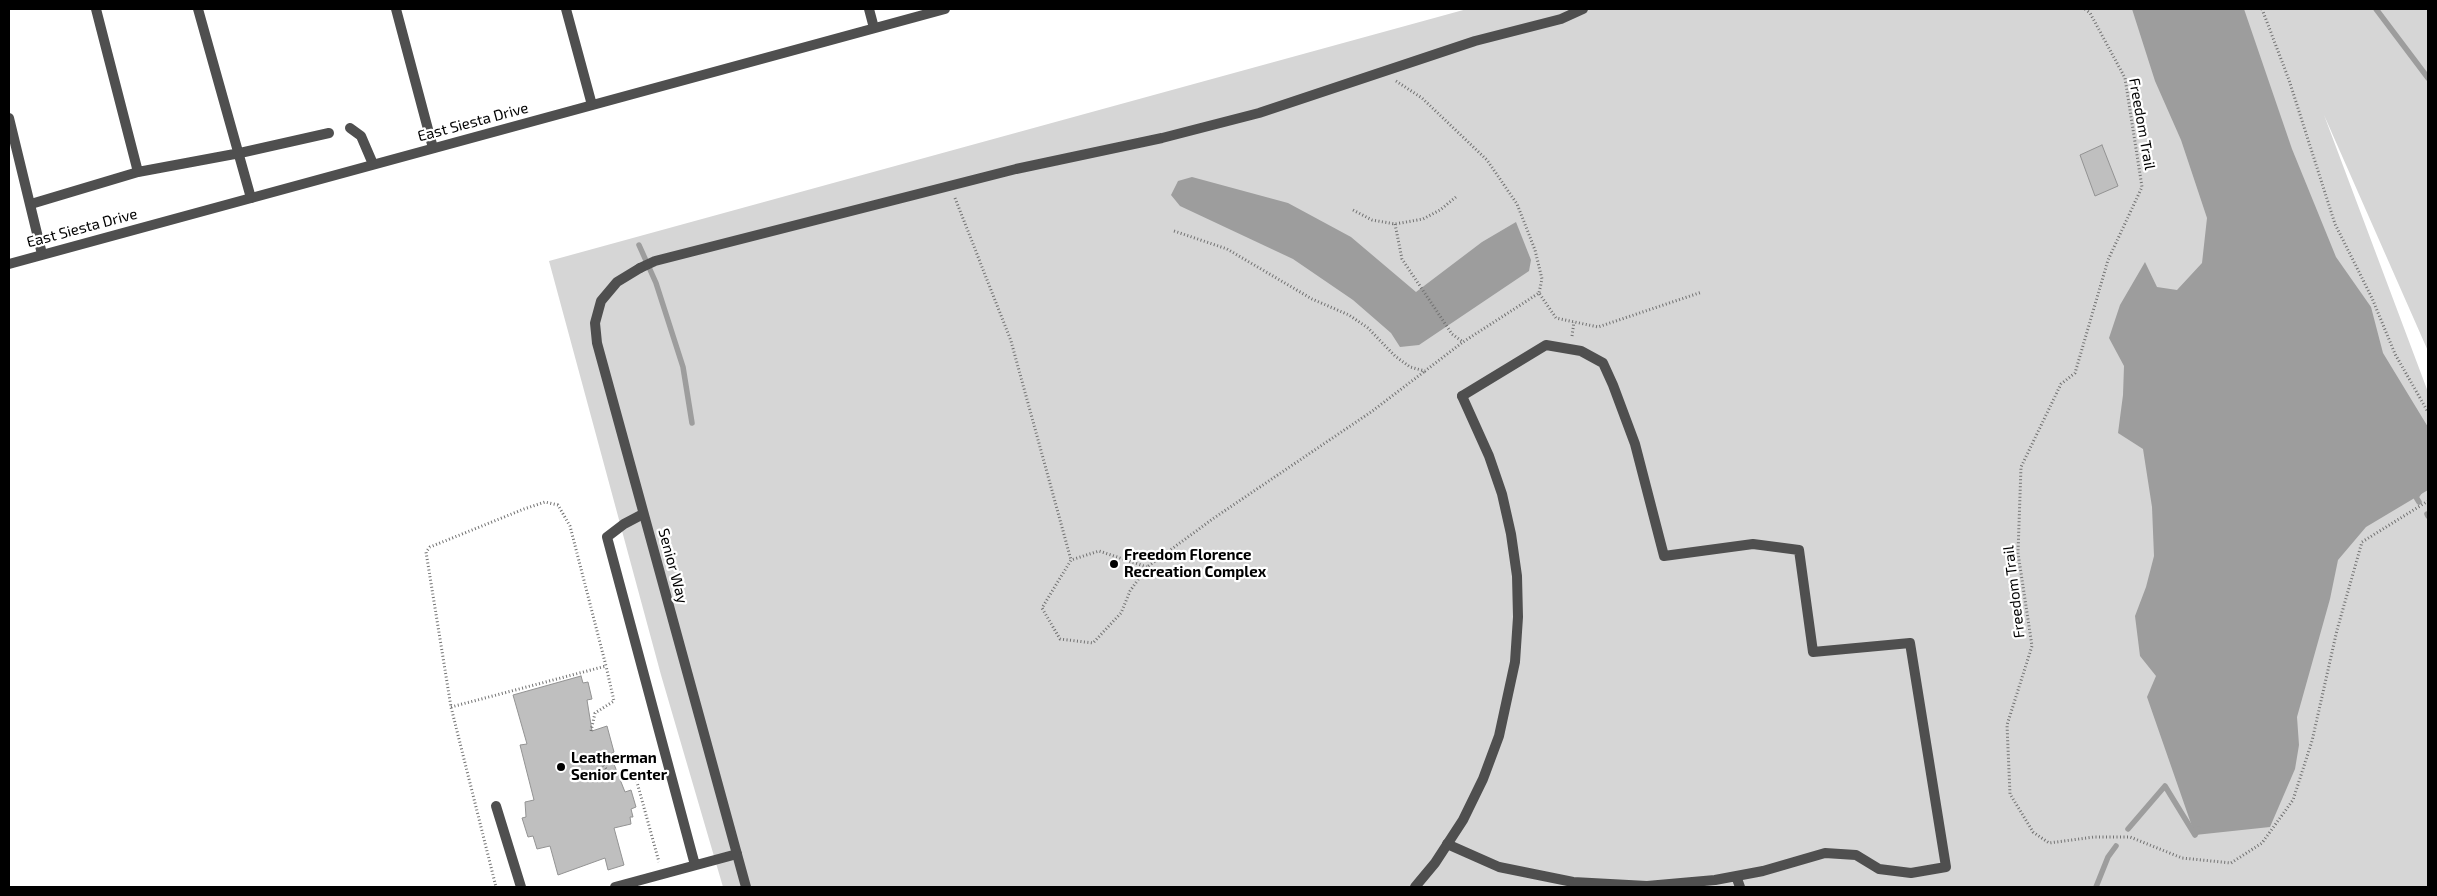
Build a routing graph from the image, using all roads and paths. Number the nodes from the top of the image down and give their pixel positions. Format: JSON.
{"nodes":[{"id":1,"x":96,"y":9,"type":"edge"},
{"id":2,"x":198,"y":9,"type":"edge"},
{"id":3,"x":396,"y":9,"type":"edge"},
{"id":4,"x":566,"y":9,"type":"edge"},
{"id":5,"x":870,"y":9,"type":"edge"},
{"id":6,"x":945,"y":9,"type":"edge"},
{"id":7,"x":1583,"y":9,"type":"edge"},
{"id":8,"x":2085,"y":9,"type":"edge"},
{"id":9,"x":2262,"y":9,"type":"edge"},
{"id":10,"x":874,"y":28,"type":"junction"},
{"id":11,"x":1381,"y":71,"type":"junction"},
{"id":12,"x":592,"y":105,"type":"junction"},
{"id":13,"x":9,"y":118,"type":"edge"},
{"id":14,"x":350,"y":128,"type":"dead end"},
{"id":15,"x":329,"y":133,"type":"dead end"},
{"id":16,"x":433,"y":148,"type":"junction"},
{"id":17,"x":240,"y":153,"type":"junction"},
{"id":18,"x":373,"y":164,"type":"junction"},
{"id":19,"x":138,"y":172,"type":"junction"},
{"id":20,"x":950,"y":186,"type":"junction"},
{"id":21,"x":1456,"y":197,"type":"dead end"},
{"id":22,"x":251,"y":198,"type":"junction"},
{"id":23,"x":31,"y":204,"type":"junction"},
{"id":24,"x":1353,"y":210,"type":"dead end"},
{"id":25,"x":1394,"y":224,"type":"junction"},
{"id":26,"x":1174,"y":231,"type":"dead end"},
{"id":27,"x":42,"y":254,"type":"junction"},
{"id":28,"x":9,"y":264,"type":"edge"},
{"id":29,"x":1702,"y":292,"type":"dead end"},
{"id":30,"x":1539,"y":293,"type":"junction"},
{"id":31,"x":1463,"y":342,"type":"junction"},
{"id":32,"x":1425,"y":370,"type":"junction"},
{"id":33,"x":2428,"y":412,"type":"edge"},
{"id":34,"x":2428,"y":501,"type":"edge"},
{"id":35,"x":644,"y":514,"type":"junction"},
{"id":36,"x":1071,"y":560,"type":"junction"},
{"id":37,"x":1147,"y":567,"type":"junction"},
{"id":38,"x":606,"y":666,"type":"junction"},
{"id":39,"x":452,"y":707,"type":"junction"},
{"id":40,"x":591,"y":731,"type":"dead end"},
{"id":41,"x":597,"y":757,"type":"dead end"},
{"id":42,"x":496,"y":806,"type":"dead end"},
{"id":43,"x":1447,"y":844,"type":"junction"},
{"id":44,"x":737,"y":854,"type":"junction"},
{"id":45,"x":695,"y":865,"type":"junction"},
{"id":46,"x":663,"y":874,"type":"junction"},
{"id":47,"x":1736,"y":876,"type":"junction"},
{"id":48,"x":496,"y":887,"type":"edge"},
{"id":49,"x":521,"y":887,"type":"edge"},
{"id":50,"x":616,"y":887,"type":"edge"},
{"id":51,"x":746,"y":887,"type":"edge"},
{"id":52,"x":1415,"y":887,"type":"edge"},
{"id":53,"x":1740,"y":887,"type":"edge"}],
"edges":[{"from":1,"to":19,"type":"street"},
{"from":2,"to":17,"type":"street"},
{"from":3,"to":16,"type":"street"},
{"from":4,"to":12,"type":"street"},
{"from":5,"to":10,"type":"street"},
{"from":6,"to":10,"type":"street","name":"East Siesta Drive"},
{"from":7,"to":11,"type":"street","name":"Senior Way"},
{"from":8,"to":34,"type":"path","name":"Freedom Trail"},
{"from":9,"to":33,"type":"path"},
{"from":10,"to":12,"type":"street","name":"East Siesta Drive"},
{"from":11,"to":20,"type":"street","name":"Senior Way"},
{"from":11,"to":30,"type":"path"},
{"from":12,"to":16,"type":"street","name":"East Siesta Drive"},
{"from":13,"to":23,"type":"street"},
{"from":14,"to":18,"type":"street"},
{"from":15,"to":17,"type":"street"},
{"from":16,"to":18,"type":"street","name":"East Siesta Drive"},
{"from":17,"to":19,"type":"street"},
{"from":17,"to":22,"type":"street"},
{"from":18,"to":22,"type":"street","name":"East Siesta Drive"},
{"from":19,"to":23,"type":"street"},
{"from":20,"to":35,"type":"street","name":"Senior Way"},
{"from":20,"to":36,"type":"path"},
{"from":21,"to":25,"type":"path"},
{"from":22,"to":27,"type":"street","name":"East Siesta Drive"},
{"from":23,"to":27,"type":"street"},
{"from":24,"to":25,"type":"path"},
{"from":25,"to":31,"type":"path"},
{"from":26,"to":32,"type":"path"},
{"from":27,"to":28,"type":"street","name":"East Siesta Drive"},
{"from":29,"to":30,"type":"path"},
{"from":30,"to":31,"type":"path"},
{"from":31,"to":32,"type":"path"},
{"from":32,"to":37,"type":"path"},
{"from":35,"to":44,"type":"street","name":"Senior Way"},
{"from":35,"to":45,"type":"street"},
{"from":36,"to":37,"type":"path"},
{"from":36,"to":37,"type":"path"},
{"from":38,"to":39,"type":"path"},
{"from":38,"to":39,"type":"path"},
{"from":38,"to":40,"type":"path"},
{"from":39,"to":48,"type":"path"},
{"from":41,"to":46,"type":"path"},
{"from":42,"to":49,"type":"street"},
{"from":43,"to":47,"type":"street"},
{"from":43,"to":47,"type":"street"},
{"from":43,"to":52,"type":"street"},
{"from":44,"to":45,"type":"street"},
{"from":44,"to":51,"type":"street","name":"Senior Way"},
{"from":45,"to":46,"type":"street"},
{"from":46,"to":50,"type":"street"},
{"from":47,"to":53,"type":"street"}]}
